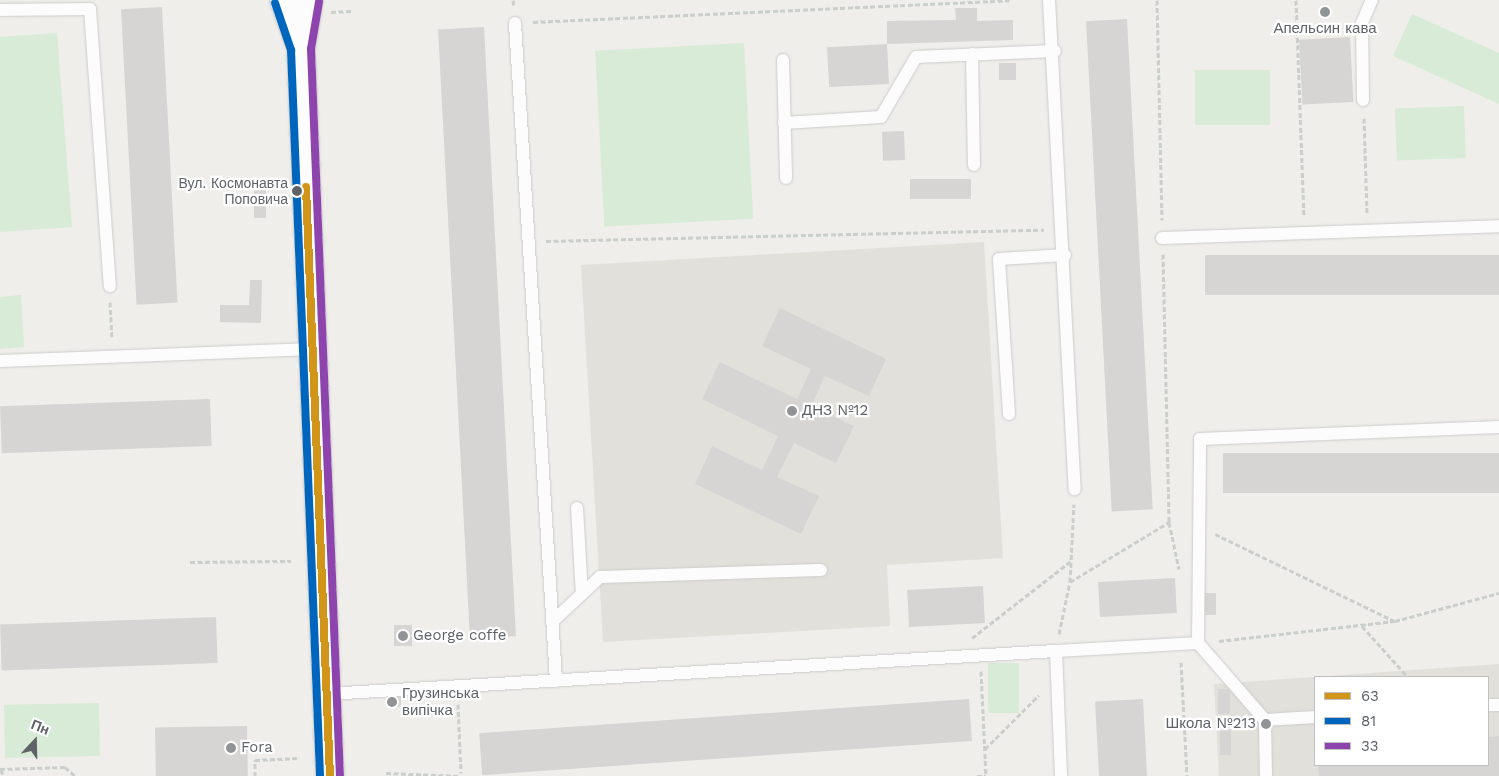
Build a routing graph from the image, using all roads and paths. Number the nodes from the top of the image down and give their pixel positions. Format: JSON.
{"nodes":[{"id":1,"x":284,"y":0,"type":"edge"},
{"id":2,"x":309,"y":0,"type":"edge"},
{"id":3,"x":1009,"y":0,"type":"edge"},
{"id":4,"x":1049,"y":0,"type":"edge"},
{"id":5,"x":1157,"y":0,"type":"edge"},
{"id":6,"x":1296,"y":0,"type":"edge"},
{"id":7,"x":1372,"y":0,"type":"edge"},
{"id":8,"x":33,"y":5,"type":"edge"},
{"id":9,"x":0,"y":10,"type":"edge"},
{"id":10,"x":515,"y":23,"type":"joint"},
{"id":11,"x":301,"y":48,"type":"junction"},
{"id":12,"x":1055,"y":51,"type":"junction"},
{"id":13,"x":972,"y":54,"type":"junction"},
{"id":14,"x":783,"y":60,"type":"dead end"},
{"id":15,"x":1363,"y":100,"type":"joint"},
{"id":16,"x":784,"y":123,"type":"junction"},
{"id":17,"x":974,"y":165,"type":"dead end"},
{"id":18,"x":786,"y":178,"type":"dead end"},
{"id":19,"x":1499,"y":226,"type":"edge"},
{"id":20,"x":1064,"y":229,"type":"junction"},
{"id":21,"x":1368,"y":230,"type":"junction"},
{"id":22,"x":1305,"y":232,"type":"junction"},
{"id":23,"x":1162,"y":238,"type":"junction"},
{"id":24,"x":528,"y":242,"type":"junction"},
{"id":25,"x":1066,"y":255,"type":"junction"},
{"id":26,"x":110,"y":286,"type":"joint"},
{"id":27,"x":313,"y":349,"type":"junction"},
{"id":28,"x":113,"y":357,"type":"junction"},
{"id":29,"x":0,"y":361,"type":"edge"},
{"id":30,"x":1008,"y":414,"type":"dead end"},
{"id":31,"x":1499,"y":427,"type":"edge"},
{"id":32,"x":1075,"y":489,"type":"joint"},
{"id":33,"x":577,"y":508,"type":"dead end"},
{"id":34,"x":1169,"y":522,"type":"junction"},
{"id":35,"x":1199,"y":526,"type":"junction"},
{"id":36,"x":291,"y":561,"type":"dead end"},
{"id":37,"x":1071,"y":561,"type":"junction"},
{"id":38,"x":190,"y":562,"type":"dead end"},
{"id":39,"x":821,"y":570,"type":"dead end"},
{"id":40,"x":1182,"y":576,"type":"dead end"},
{"id":41,"x":1070,"y":582,"type":"junction"},
{"id":42,"x":1499,"y":593,"type":"edge"},
{"id":43,"x":582,"y":594,"type":"junction"},
{"id":44,"x":1395,"y":621,"type":"junction"},
{"id":45,"x":552,"y":622,"type":"junction"},
{"id":46,"x":1361,"y":625,"type":"junction"},
{"id":47,"x":1198,"y":643,"type":"junction"},
{"id":48,"x":1180,"y":645,"type":"junction"},
{"id":49,"x":1056,"y":651,"type":"junction"},
{"id":50,"x":981,"y":655,"type":"junction"},
{"id":51,"x":946,"y":658,"type":"junction"},
{"id":52,"x":1407,"y":676,"type":"edge"},
{"id":53,"x":1057,"y":677,"type":"junction"},
{"id":54,"x":556,"y":681,"type":"junction"},
{"id":55,"x":458,"y":686,"type":"junction"},
{"id":56,"x":327,"y":694,"type":"junction"},
{"id":57,"x":1314,"y":717,"type":"edge"},
{"id":58,"x":1265,"y":720,"type":"junction"},
{"id":59,"x":985,"y":749,"type":"junction"},
{"id":60,"x":300,"y":758,"type":"dead end"},
{"id":61,"x":0,"y":770,"type":"edge"},
{"id":62,"x":386,"y":773,"type":"dead end"},
{"id":63,"x":461,"y":774,"type":"edge"},
{"id":64,"x":5,"y":776,"type":"edge"},
{"id":65,"x":75,"y":776,"type":"edge"},
{"id":66,"x":255,"y":776,"type":"edge"},
{"id":67,"x":330,"y":776,"type":"edge"},
{"id":68,"x":977,"y":776,"type":"edge"},
{"id":69,"x":986,"y":776,"type":"edge"},
{"id":70,"x":1061,"y":776,"type":"edge"},
{"id":71,"x":1187,"y":776,"type":"edge"},
{"id":72,"x":1266,"y":776,"type":"edge"}],
"edges":[{"from":1,"to":11,"type":"street"},
{"from":2,"to":11,"type":"street"},
{"from":3,"to":10,"type":"path"},
{"from":4,"to":12,"type":"lane"},
{"from":5,"to":23,"type":"path"},
{"from":6,"to":22,"type":"path"},
{"from":7,"to":15,"type":"lane"},
{"from":8,"to":9,"type":"lane"},
{"from":8,"to":26,"type":"lane"},
{"from":10,"to":24,"type":"lane"},
{"from":11,"to":27,"type":"street"},
{"from":12,"to":13,"type":"lane"},
{"from":12,"to":20,"type":"lane"},
{"from":13,"to":16,"type":"lane"},
{"from":13,"to":17,"type":"lane"},
{"from":14,"to":16,"type":"lane"},
{"from":15,"to":21,"type":"path"},
{"from":16,"to":18,"type":"lane"},
{"from":19,"to":21,"type":"lane"},
{"from":20,"to":24,"type":"path"},
{"from":20,"to":25,"type":"lane"},
{"from":21,"to":22,"type":"lane"},
{"from":22,"to":23,"type":"lane"},
{"from":23,"to":34,"type":"path"},
{"from":24,"to":45,"type":"lane"},
{"from":25,"to":30,"type":"lane"},
{"from":25,"to":32,"type":"lane"},
{"from":26,"to":28,"type":"path"},
{"from":27,"to":28,"type":"lane"},
{"from":27,"to":56,"type":"street"},
{"from":28,"to":29,"type":"lane"},
{"from":31,"to":35,"type":"lane"},
{"from":32,"to":37,"type":"path"},
{"from":33,"to":43,"type":"lane"},
{"from":34,"to":40,"type":"path"},
{"from":34,"to":41,"type":"path"},
{"from":35,"to":44,"type":"path"},
{"from":35,"to":47,"type":"lane"},
{"from":36,"to":38,"type":"path"},
{"from":37,"to":41,"type":"path"},
{"from":37,"to":51,"type":"path"},
{"from":39,"to":43,"type":"lane"},
{"from":41,"to":49,"type":"path"},
{"from":42,"to":44,"type":"path"},
{"from":43,"to":45,"type":"lane"},
{"from":44,"to":46,"type":"path"},
{"from":45,"to":54,"type":"lane"},
{"from":46,"to":47,"type":"path"},
{"from":46,"to":52,"type":"path"},
{"from":47,"to":48,"type":"lane"},
{"from":47,"to":58,"type":"lane"},
{"from":48,"to":49,"type":"lane"},
{"from":48,"to":71,"type":"path"},
{"from":49,"to":50,"type":"lane"},
{"from":49,"to":53,"type":"lane"},
{"from":50,"to":51,"type":"lane"},
{"from":50,"to":59,"type":"path"},
{"from":51,"to":54,"type":"lane"},
{"from":53,"to":59,"type":"path"},
{"from":53,"to":70,"type":"lane"},
{"from":54,"to":55,"type":"lane"},
{"from":55,"to":56,"type":"lane"},
{"from":55,"to":63,"type":"path"},
{"from":56,"to":67,"type":"street"},
{"from":57,"to":58,"type":"lane"},
{"from":58,"to":72,"type":"lane"},
{"from":59,"to":69,"type":"path"},
{"from":60,"to":66,"type":"path"},
{"from":61,"to":64,"type":"path"},
{"from":61,"to":65,"type":"path"},
{"from":62,"to":63,"type":"path"},
{"from":68,"to":69,"type":"path"}]}
